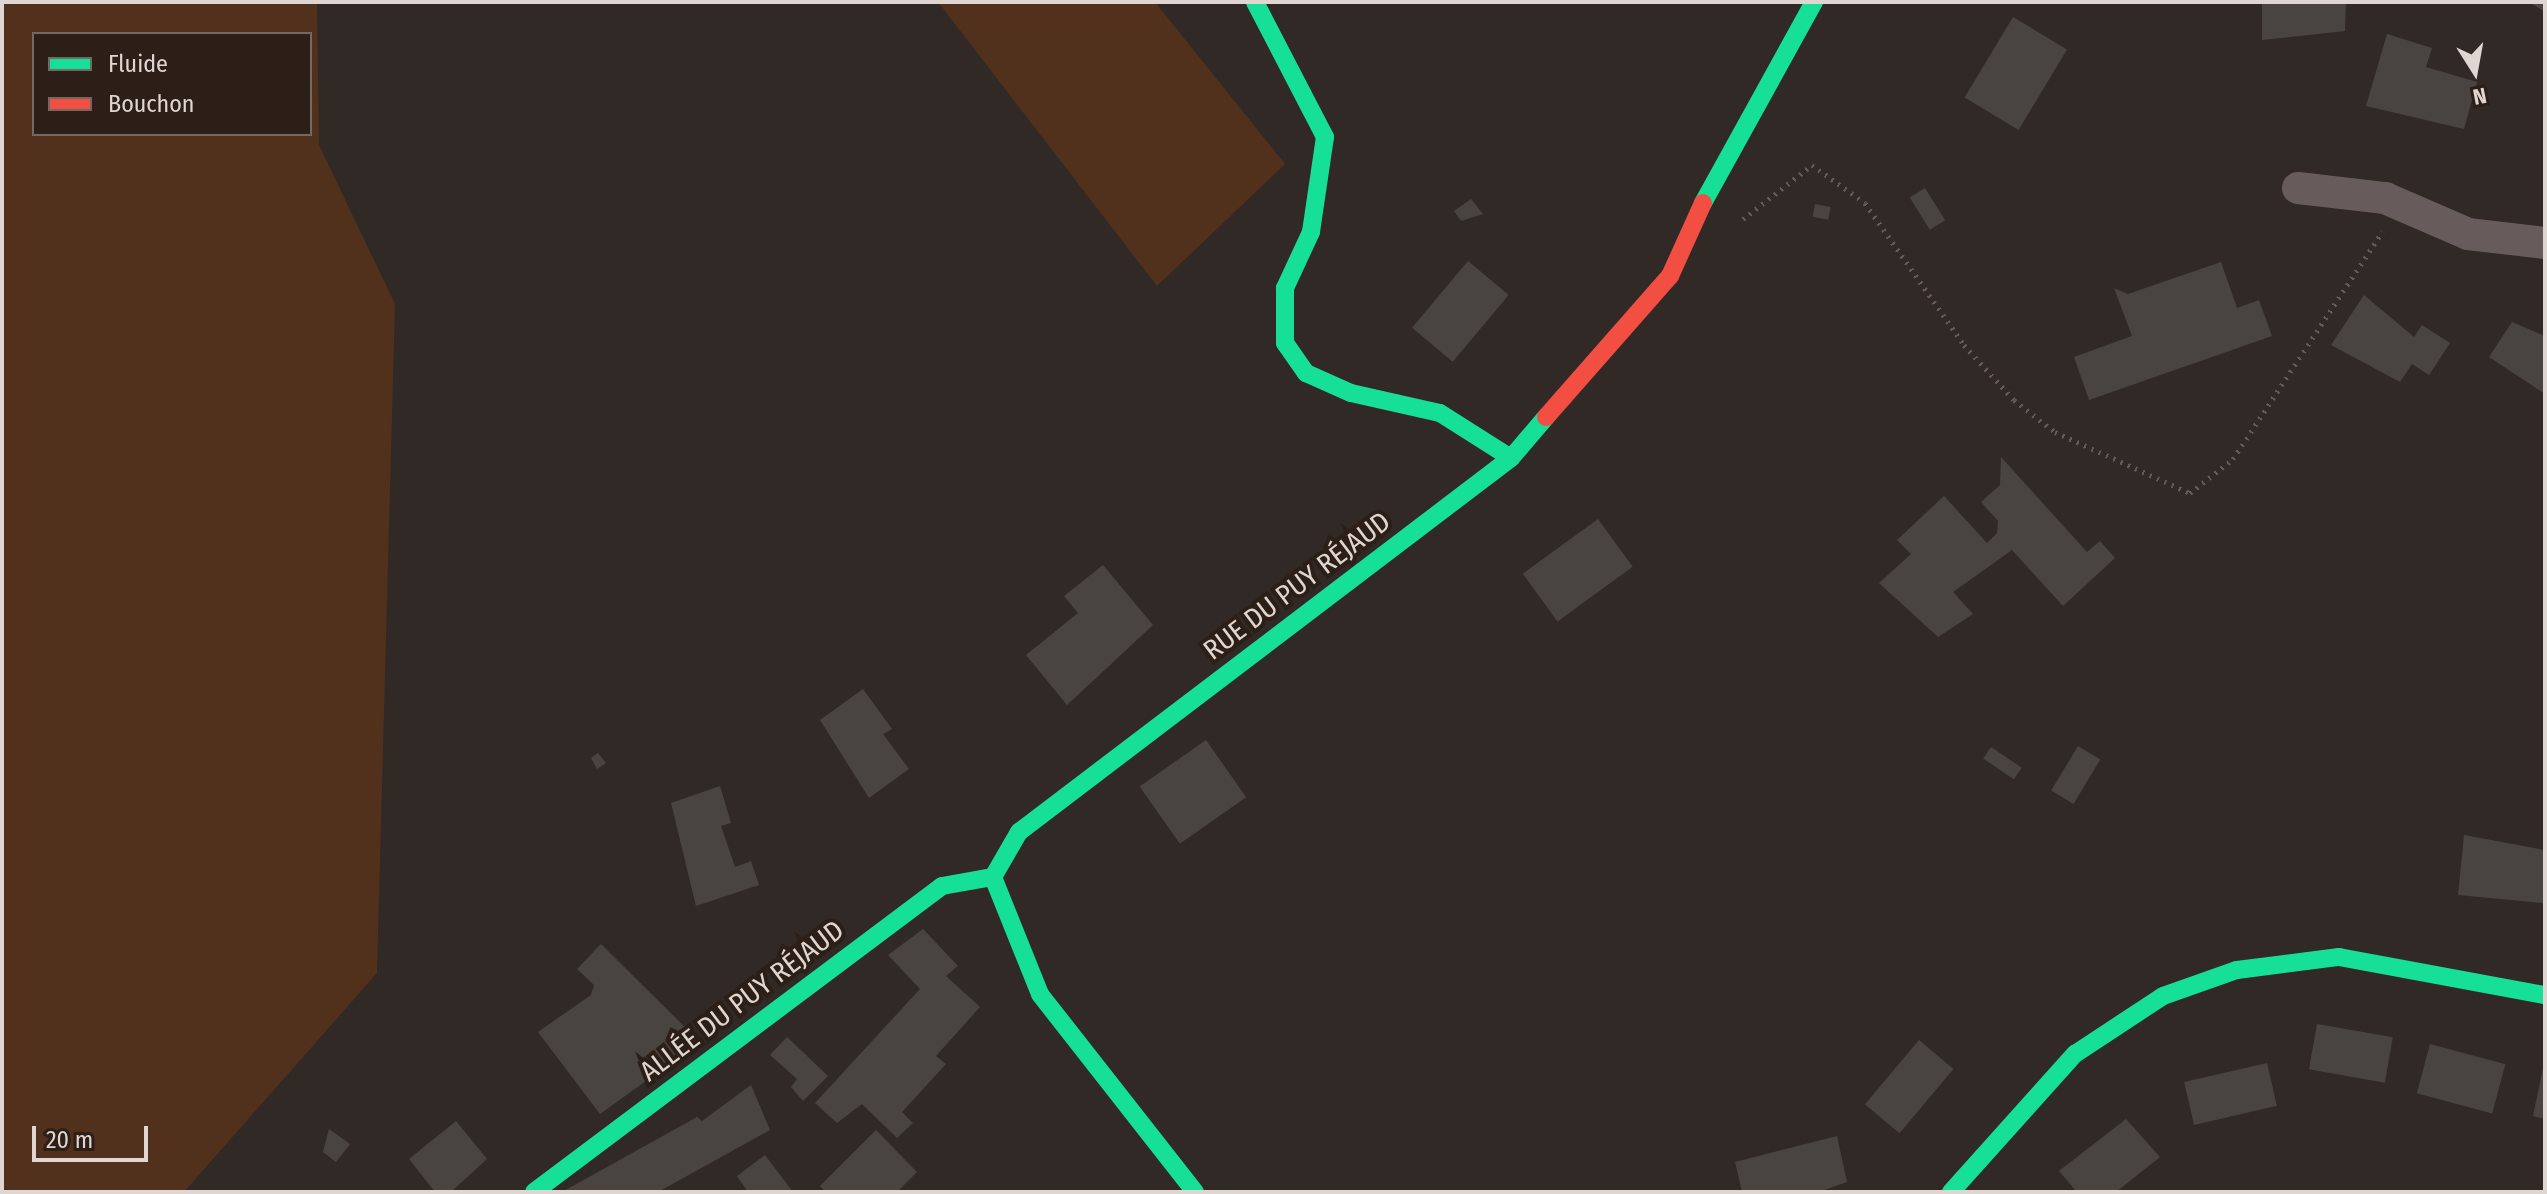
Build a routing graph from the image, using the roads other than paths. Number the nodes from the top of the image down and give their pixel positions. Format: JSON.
{"nodes":[{"id":1,"x":1255,"y":2,"type":"edge"},
{"id":2,"x":1814,"y":2,"type":"edge"},
{"id":3,"x":2298,"y":188,"type":"dead end"},
{"id":4,"x":2545,"y":243,"type":"edge"},
{"id":5,"x":1511,"y":458,"type":"junction"},
{"id":6,"x":993,"y":877,"type":"junction"},
{"id":7,"x":2545,"y":995,"type":"edge"},
{"id":8,"x":534,"y":1192,"type":"edge"},
{"id":9,"x":1195,"y":1192,"type":"edge"},
{"id":10,"x":1951,"y":1192,"type":"edge"}],
"edges":[{"from":1,"to":5,"type":"street"},
{"from":2,"to":5,"type":"street","name":"RUE DU PUY RÉJAUD"},
{"from":3,"to":4,"type":"street"},
{"from":5,"to":6,"type":"street","name":"RUE DU PUY RÉJAUD"},
{"from":6,"to":8,"type":"street","name":"ALLÉE DU PUY RÉJAUD"},
{"from":6,"to":9,"type":"street"},
{"from":7,"to":10,"type":"street"}]}
